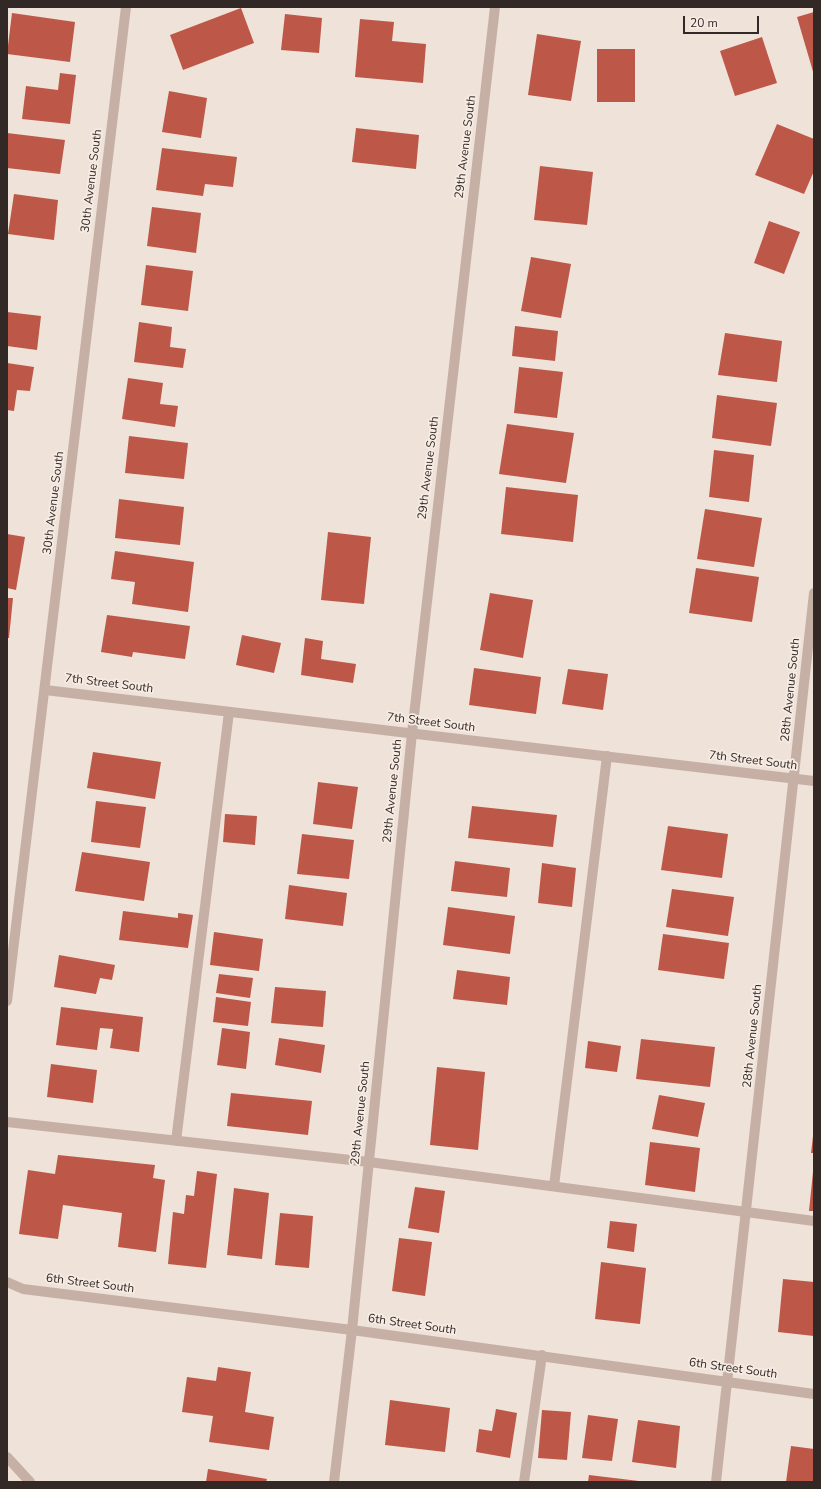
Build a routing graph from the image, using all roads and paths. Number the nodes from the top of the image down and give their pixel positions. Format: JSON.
{"nodes":[{"id":1,"x":126,"y":7,"type":"edge"},
{"id":2,"x":495,"y":7,"type":"edge"},
{"id":3,"x":814,"y":593,"type":"edge"},
{"id":4,"x":45,"y":690,"type":"junction"},
{"id":5,"x":229,"y":712,"type":"junction"},
{"id":6,"x":412,"y":733,"type":"junction"},
{"id":7,"x":607,"y":756,"type":"junction"},
{"id":8,"x":794,"y":778,"type":"junction"},
{"id":9,"x":814,"y":781,"type":"edge"},
{"id":10,"x":7,"y":1001,"type":"edge"},
{"id":11,"x":7,"y":1122,"type":"edge"},
{"id":12,"x":176,"y":1141,"type":"junction"},
{"id":13,"x":369,"y":1162,"type":"junction"},
{"id":14,"x":554,"y":1186,"type":"junction"},
{"id":15,"x":746,"y":1211,"type":"junction"},
{"id":16,"x":814,"y":1221,"type":"edge"},
{"id":17,"x":7,"y":1282,"type":"edge"},
{"id":18,"x":352,"y":1330,"type":"junction"},
{"id":19,"x":542,"y":1355,"type":"junction"},
{"id":20,"x":728,"y":1381,"type":"junction"},
{"id":21,"x":814,"y":1394,"type":"edge"},
{"id":22,"x":7,"y":1457,"type":"edge"},
{"id":23,"x":30,"y":1482,"type":"edge"},
{"id":24,"x":334,"y":1482,"type":"edge"},
{"id":25,"x":524,"y":1482,"type":"edge"},
{"id":26,"x":716,"y":1482,"type":"edge"}],
"edges":[{"from":1,"to":4,"type":"street","name":"30th Avenue South"},
{"from":2,"to":6,"type":"street","name":"29th Avenue South"},
{"from":3,"to":8,"type":"street","name":"28th Avenue South"},
{"from":4,"to":5,"type":"street","name":"7th Street South"},
{"from":4,"to":10,"type":"street","name":"30th Avenue South"},
{"from":5,"to":6,"type":"street","name":"7th Street South"},
{"from":5,"to":12,"type":"street"},
{"from":6,"to":7,"type":"street","name":"7th Street South"},
{"from":6,"to":13,"type":"street","name":"29th Avenue South"},
{"from":7,"to":8,"type":"street","name":"7th Street South"},
{"from":7,"to":14,"type":"street"},
{"from":8,"to":9,"type":"street","name":"7th Street South"},
{"from":8,"to":15,"type":"street","name":"28th Avenue South"},
{"from":11,"to":12,"type":"street"},
{"from":12,"to":13,"type":"street"},
{"from":13,"to":14,"type":"street"},
{"from":13,"to":18,"type":"street","name":"29th Avenue South"},
{"from":14,"to":15,"type":"street"},
{"from":15,"to":16,"type":"street"},
{"from":15,"to":20,"type":"street","name":"28th Avenue South"},
{"from":17,"to":18,"type":"street","name":"6th Street South"},
{"from":18,"to":19,"type":"street","name":"6th Street South"},
{"from":18,"to":24,"type":"street","name":"29th Avenue South"},
{"from":19,"to":20,"type":"street","name":"6th Street South"},
{"from":19,"to":25,"type":"street"},
{"from":20,"to":21,"type":"street","name":"6th Street South"},
{"from":20,"to":26,"type":"street","name":"28th Avenue South"},
{"from":22,"to":23,"type":"street"}]}
